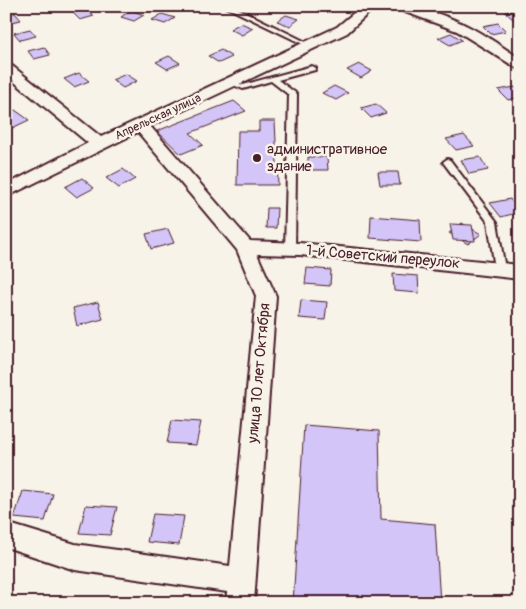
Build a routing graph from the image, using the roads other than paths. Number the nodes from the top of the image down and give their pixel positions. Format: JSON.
{"nodes":[{"id":1,"x":227,"y":6,"type":"edge"},
{"id":2,"x":370,"y":6,"type":"edge"},
{"id":3,"x":395,"y":6,"type":"edge"},
{"id":4,"x":311,"y":46,"type":"junction"},
{"id":5,"x":520,"y":66,"type":"edge"},
{"id":6,"x":312,"y":68,"type":"dead end"},
{"id":7,"x":10,"y":76,"type":"edge"},
{"id":8,"x":274,"y":80,"type":"junction"},
{"id":9,"x":232,"y":83,"type":"junction"},
{"id":10,"x":142,"y":126,"type":"junction"},
{"id":11,"x":99,"y":144,"type":"junction"},
{"id":12,"x":447,"y":162,"type":"dead end"},
{"id":13,"x":6,"y":192,"type":"edge"},
{"id":14,"x":246,"y":247,"type":"junction"},
{"id":15,"x":290,"y":249,"type":"junction"},
{"id":16,"x":500,"y":269,"type":"junction"},
{"id":17,"x":520,"y":272,"type":"edge"},
{"id":18,"x":6,"y":535,"type":"edge"},
{"id":19,"x":241,"y":592,"type":"edge"}],
"edges":[{"from":1,"to":4,"type":"lane"},
{"from":2,"to":4,"type":"street","name":"Апрельская улица"},
{"from":3,"to":5,"type":"street"},
{"from":4,"to":9,"type":"street","name":"Апрельская улица"},
{"from":6,"to":8,"type":"lane"},
{"from":7,"to":11,"type":"street"},
{"from":8,"to":9,"type":"lane"},
{"from":8,"to":15,"type":"lane"},
{"from":9,"to":10,"type":"street","name":"Апрельская улица"},
{"from":10,"to":11,"type":"street","name":"Апрельская улица"},
{"from":10,"to":14,"type":"street","name":"улица 10 лет Октября"},
{"from":11,"to":13,"type":"street","name":"Апрельская улица"},
{"from":12,"to":16,"type":"lane"},
{"from":14,"to":15,"type":"street","name":"1-й Советский переулок"},
{"from":14,"to":19,"type":"street","name":"улица 10 лет Октября"},
{"from":15,"to":16,"type":"street","name":"1-й Советский переулок"},
{"from":16,"to":17,"type":"street","name":"1-й Советский переулок"},
{"from":18,"to":19,"type":"street"}]}
